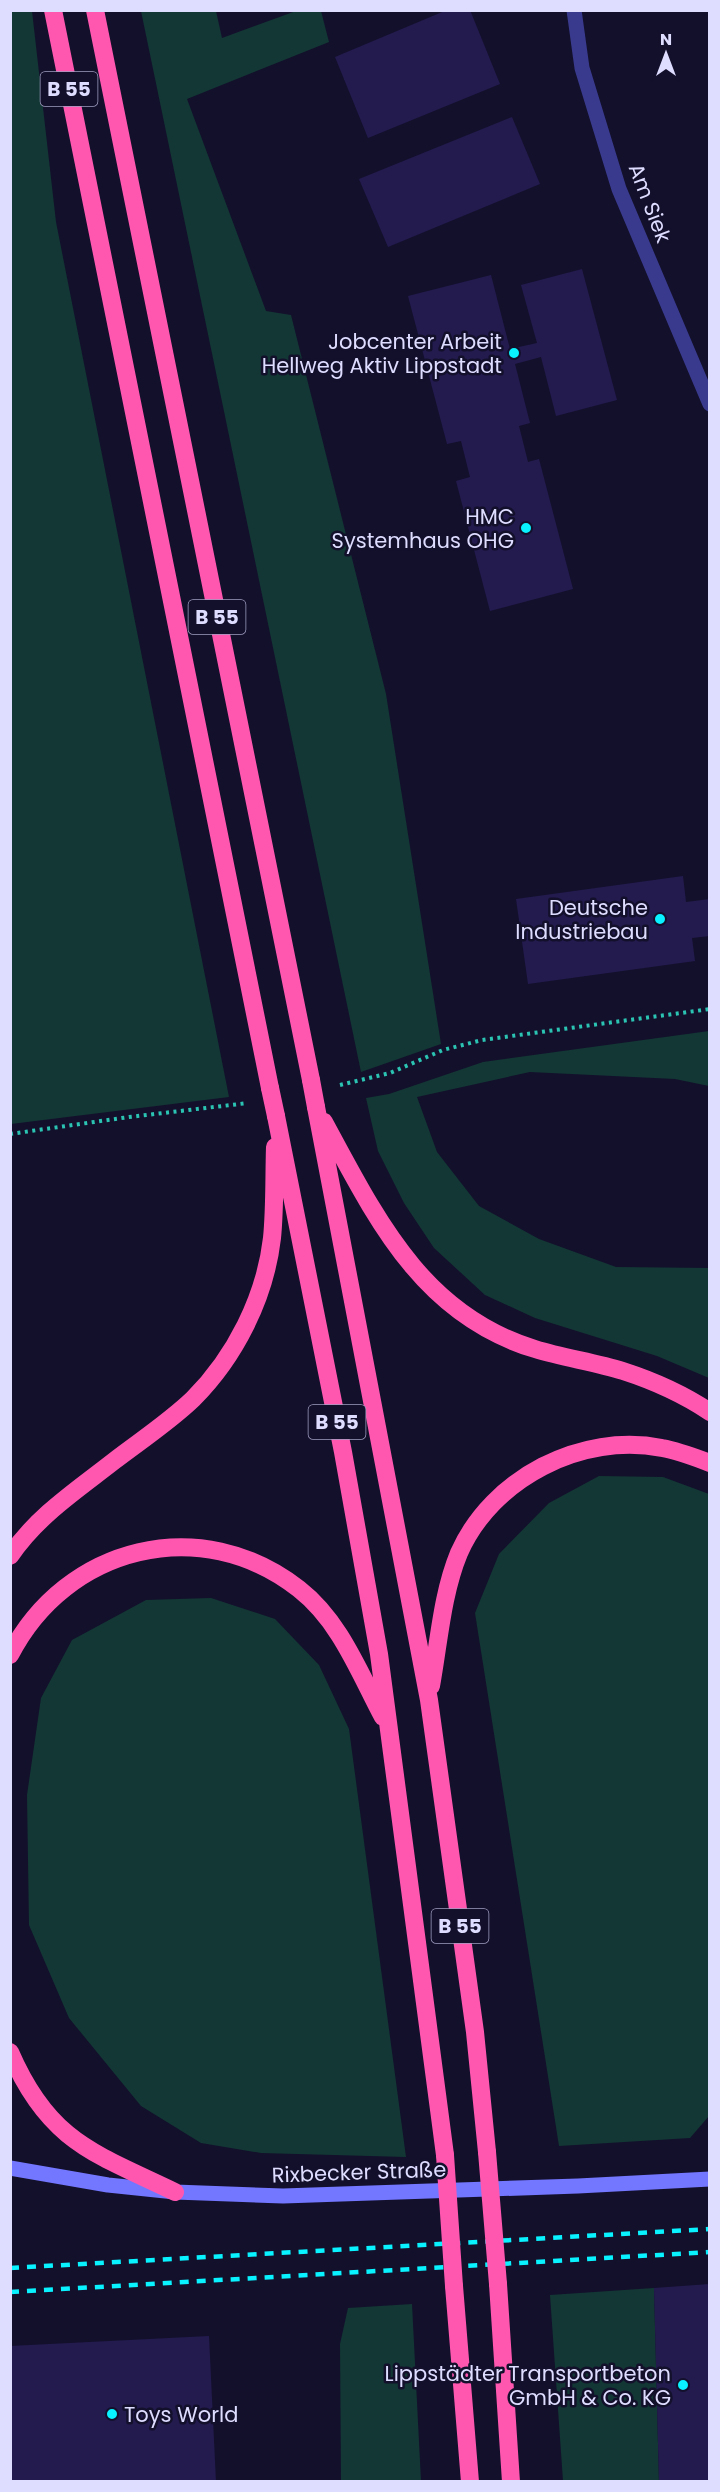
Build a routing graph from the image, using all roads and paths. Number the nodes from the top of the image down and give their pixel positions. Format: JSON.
{"nodes":[{"id":1,"x":53,"y":10,"type":"edge"},
{"id":2,"x":95,"y":10,"type":"edge"},
{"id":3,"x":573,"y":10,"type":"edge"},
{"id":4,"x":710,"y":404,"type":"edge"},
{"id":5,"x":710,"y":1009,"type":"edge"},
{"id":6,"x":339,"y":1086,"type":"dead end"},
{"id":7,"x":264,"y":1094,"type":"junction"},
{"id":8,"x":316,"y":1107,"type":"junction"},
{"id":9,"x":276,"y":1116,"type":"junction"},
{"id":10,"x":10,"y":1134,"type":"edge"},
{"id":11,"x":710,"y":1412,"type":"edge"},
{"id":12,"x":710,"y":1463,"type":"edge"},
{"id":13,"x":10,"y":1556,"type":"edge"},
{"id":14,"x":10,"y":1655,"type":"edge"},
{"id":15,"x":429,"y":1700,"type":"junction"},
{"id":16,"x":389,"y":1729,"type":"junction"},
{"id":17,"x":10,"y":2052,"type":"edge"},
{"id":18,"x":10,"y":2168,"type":"edge"},
{"id":19,"x":710,"y":2179,"type":"edge"},
{"id":20,"x":175,"y":2192,"type":"junction"},
{"id":21,"x":470,"y":2481,"type":"edge"},
{"id":22,"x":511,"y":2481,"type":"edge"}],
"edges":[{"from":1,"to":7,"type":"highway","number":"B 55"},
{"from":2,"to":8,"type":"highway","number":"B 55","bridge":true},
{"from":3,"to":4,"type":"street","name":"Am Siek"},
{"from":5,"to":6,"type":"path"},
{"from":7,"to":9,"type":"highway","number":"B 55","bridge":true},
{"from":7,"to":10,"type":"path"},
{"from":8,"to":11,"type":"highway"},
{"from":8,"to":15,"type":"highway","number":"B 55"},
{"from":9,"to":13,"type":"highway"},
{"from":9,"to":16,"type":"highway","number":"B 55"},
{"from":12,"to":15,"type":"highway"},
{"from":14,"to":16,"type":"highway"},
{"from":15,"to":22,"type":"highway","number":"B 55","bridge":true},
{"from":16,"to":21,"type":"highway","number":"B 55","bridge":true},
{"from":17,"to":20,"type":"highway"},
{"from":18,"to":20,"type":"main road","name":"Rixbecker Straße"},
{"from":19,"to":20,"type":"main road","name":"Rixbecker Straße"}]}
